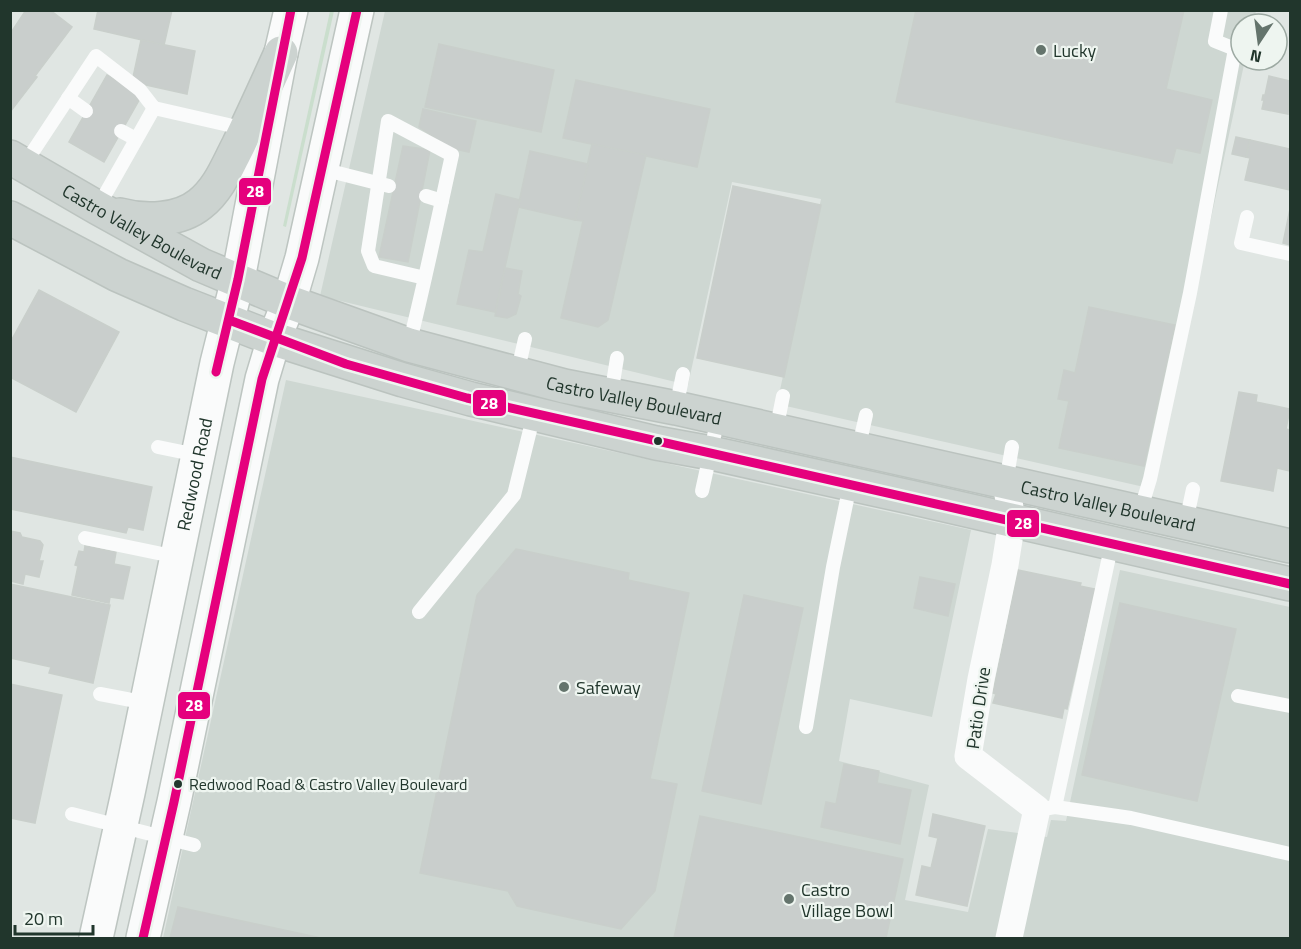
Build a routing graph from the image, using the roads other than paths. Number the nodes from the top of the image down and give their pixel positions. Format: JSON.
{"nodes":[{"id":1,"x":291,"y":10,"type":"edge"},
{"id":2,"x":357,"y":10,"type":"edge"},
{"id":3,"x":1221,"y":10,"type":"edge"},
{"id":4,"x":281,"y":53,"type":"junction"},
{"id":5,"x":68,"y":98,"type":"junction"},
{"id":6,"x":154,"y":108,"type":"junction"},
{"id":7,"x":87,"y":111,"type":"dead end"},
{"id":8,"x":246,"y":129,"type":"junction"},
{"id":9,"x":121,"y":131,"type":"dead end"},
{"id":10,"x":136,"y":139,"type":"junction"},
{"id":11,"x":17,"y":161,"type":"edge"},
{"id":12,"x":322,"y":169,"type":"junction"},
{"id":13,"x":384,"y":184,"type":"junction"},
{"id":14,"x":426,"y":196,"type":"dead end"},
{"id":15,"x":442,"y":201,"type":"junction"},
{"id":16,"x":98,"y":208,"type":"junction"},
{"id":17,"x":1247,"y":217,"type":"dead end"},
{"id":18,"x":10,"y":218,"type":"edge"},
{"id":19,"x":1290,"y":254,"type":"edge"},
{"id":20,"x":425,"y":278,"type":"junction"},
{"id":21,"x":238,"y":279,"type":"junction"},
{"id":22,"x":289,"y":302,"type":"junction"},
{"id":23,"x":229,"y":320,"type":"junction"},
{"id":24,"x":274,"y":339,"type":"junction"},
{"id":25,"x":525,"y":339,"type":"dead end"},
{"id":26,"x":410,"y":345,"type":"junction"},
{"id":27,"x":617,"y":358,"type":"dead end"},
{"id":28,"x":517,"y":374,"type":"junction"},
{"id":29,"x":683,"y":374,"type":"dead end"},
{"id":30,"x":611,"y":395,"type":"junction"},
{"id":31,"x":783,"y":396,"type":"dead end"},
{"id":32,"x":676,"y":408,"type":"junction"},
{"id":33,"x":534,"y":414,"type":"junction"},
{"id":34,"x":866,"y":415,"type":"dead end"},
{"id":35,"x":718,"y":418,"type":"junction"},
{"id":36,"x":776,"y":431,"type":"junction"},
{"id":37,"x":158,"y":447,"type":"dead end"},
{"id":38,"x":1012,"y":447,"type":"dead end"},
{"id":39,"x":858,"y":450,"type":"junction"},
{"id":40,"x":711,"y":453,"type":"junction"},
{"id":41,"x":199,"y":456,"type":"junction"},
{"id":42,"x":1006,"y":482,"type":"junction"},
{"id":43,"x":850,"y":485,"type":"junction"},
{"id":44,"x":1193,"y":489,"type":"dead end"},
{"id":45,"x":702,"y":491,"type":"dead end"},
{"id":46,"x":1140,"y":512,"type":"junction"},
{"id":47,"x":1012,"y":521,"type":"junction"},
{"id":48,"x":1186,"y":522,"type":"junction"},
{"id":49,"x":85,"y":538,"type":"dead end"},
{"id":50,"x":1112,"y":543,"type":"junction"},
{"id":51,"x":1290,"y":546,"type":"edge"},
{"id":52,"x":177,"y":557,"type":"junction"},
{"id":53,"x":1290,"y":584,"type":"edge"},
{"id":54,"x":418,"y":612,"type":"dead end"},
{"id":55,"x":100,"y":694,"type":"dead end"},
{"id":56,"x":1238,"y":696,"type":"dead end"},
{"id":57,"x":147,"y":703,"type":"junction"},
{"id":58,"x":1290,"y":706,"type":"edge"},
{"id":59,"x":806,"y":727,"type":"dead end"},
{"id":60,"x":1046,"y":808,"type":"junction"},
{"id":61,"x":72,"y":814,"type":"dead end"},
{"id":62,"x":120,"y":826,"type":"junction"},
{"id":63,"x":179,"y":841,"type":"junction"},
{"id":64,"x":1290,"y":854,"type":"edge"},
{"id":65,"x":96,"y":939,"type":"edge"},
{"id":66,"x":143,"y":939,"type":"edge"},
{"id":67,"x":1009,"y":939,"type":"edge"}],
"edges":[{"from":1,"to":4,"type":"main road","name":"Redwood Road"},
{"from":2,"to":12,"type":"main road"},
{"from":3,"to":46,"type":"lane"},
{"from":4,"to":8,"type":"main road"},
{"from":4,"to":21,"type":"main road","name":"Redwood Road"},
{"from":5,"to":6,"type":"lane"},
{"from":5,"to":7,"type":"lane"},
{"from":5,"to":11,"type":"lane"},
{"from":6,"to":8,"type":"lane"},
{"from":6,"to":10,"type":"lane"},
{"from":8,"to":16,"type":"main road"},
{"from":9,"to":10,"type":"lane"},
{"from":10,"to":16,"type":"lane"},
{"from":11,"to":16,"type":"main road","name":"Castro Valley Boulevard"},
{"from":12,"to":13,"type":"lane"},
{"from":12,"to":22,"type":"main road"},
{"from":13,"to":15,"type":"lane"},
{"from":13,"to":20,"type":"lane"},
{"from":14,"to":15,"type":"lane"},
{"from":15,"to":20,"type":"lane"},
{"from":16,"to":21,"type":"main road","name":"Castro Valley Boulevard"},
{"from":17,"to":19,"type":"lane"},
{"from":18,"to":23,"type":"main road","name":"Castro Valley Boulevard"},
{"from":20,"to":26,"type":"lane"},
{"from":21,"to":22,"type":"main road","name":"Castro Valley Boulevard"},
{"from":21,"to":23,"type":"main road","name":"Redwood Road"},
{"from":22,"to":24,"type":"main road"},
{"from":22,"to":26,"type":"main road","name":"Castro Valley Boulevard"},
{"from":23,"to":24,"type":"main road","name":"Castro Valley Boulevard"},
{"from":23,"to":41,"type":"main road","name":"Redwood Road"},
{"from":24,"to":33,"type":"main road","name":"Castro Valley Boulevard"},
{"from":24,"to":63,"type":"main road"},
{"from":25,"to":28,"type":"lane"},
{"from":26,"to":28,"type":"main road","name":"Castro Valley Boulevard"},
{"from":27,"to":30,"type":"lane"},
{"from":28,"to":30,"type":"main road","name":"Castro Valley Boulevard"},
{"from":29,"to":32,"type":"lane"},
{"from":30,"to":32,"type":"main road","name":"Castro Valley Boulevard"},
{"from":31,"to":36,"type":"lane"},
{"from":32,"to":35,"type":"main road","name":"Castro Valley Boulevard"},
{"from":33,"to":40,"type":"main road","name":"Castro Valley Boulevard"},
{"from":33,"to":54,"type":"lane"},
{"from":34,"to":39,"type":"lane"},
{"from":35,"to":36,"type":"main road","name":"Castro Valley Boulevard"},
{"from":35,"to":40,"type":"lane"},
{"from":36,"to":39,"type":"main road","name":"Castro Valley Boulevard"},
{"from":37,"to":41,"type":"lane"},
{"from":38,"to":42,"type":"lane"},
{"from":39,"to":42,"type":"main road","name":"Castro Valley Boulevard"},
{"from":40,"to":43,"type":"main road","name":"Castro Valley Boulevard"},
{"from":40,"to":45,"type":"lane"},
{"from":41,"to":52,"type":"main road","name":"Redwood Road"},
{"from":42,"to":46,"type":"main road","name":"Castro Valley Boulevard"},
{"from":42,"to":47,"type":"street","name":"Patio Drive"},
{"from":43,"to":47,"type":"main road","name":"Castro Valley Boulevard"},
{"from":43,"to":59,"type":"lane"},
{"from":44,"to":48,"type":"lane"},
{"from":46,"to":48,"type":"main road","name":"Castro Valley Boulevard"},
{"from":47,"to":50,"type":"main road","name":"Castro Valley Boulevard"},
{"from":47,"to":60,"type":"street","name":"Patio Drive"},
{"from":48,"to":51,"type":"main road","name":"Castro Valley Boulevard"},
{"from":49,"to":52,"type":"lane"},
{"from":50,"to":53,"type":"main road","name":"Castro Valley Boulevard"},
{"from":50,"to":60,"type":"lane"},
{"from":52,"to":57,"type":"main road","name":"Redwood Road"},
{"from":55,"to":57,"type":"lane"},
{"from":56,"to":58,"type":"lane"},
{"from":57,"to":62,"type":"main road","name":"Redwood Road"},
{"from":60,"to":64,"type":"lane"},
{"from":60,"to":67,"type":"street"},
{"from":61,"to":62,"type":"lane"},
{"from":62,"to":63,"type":"lane"},
{"from":62,"to":65,"type":"main road","name":"Redwood Road"},
{"from":63,"to":66,"type":"main road"}]}
